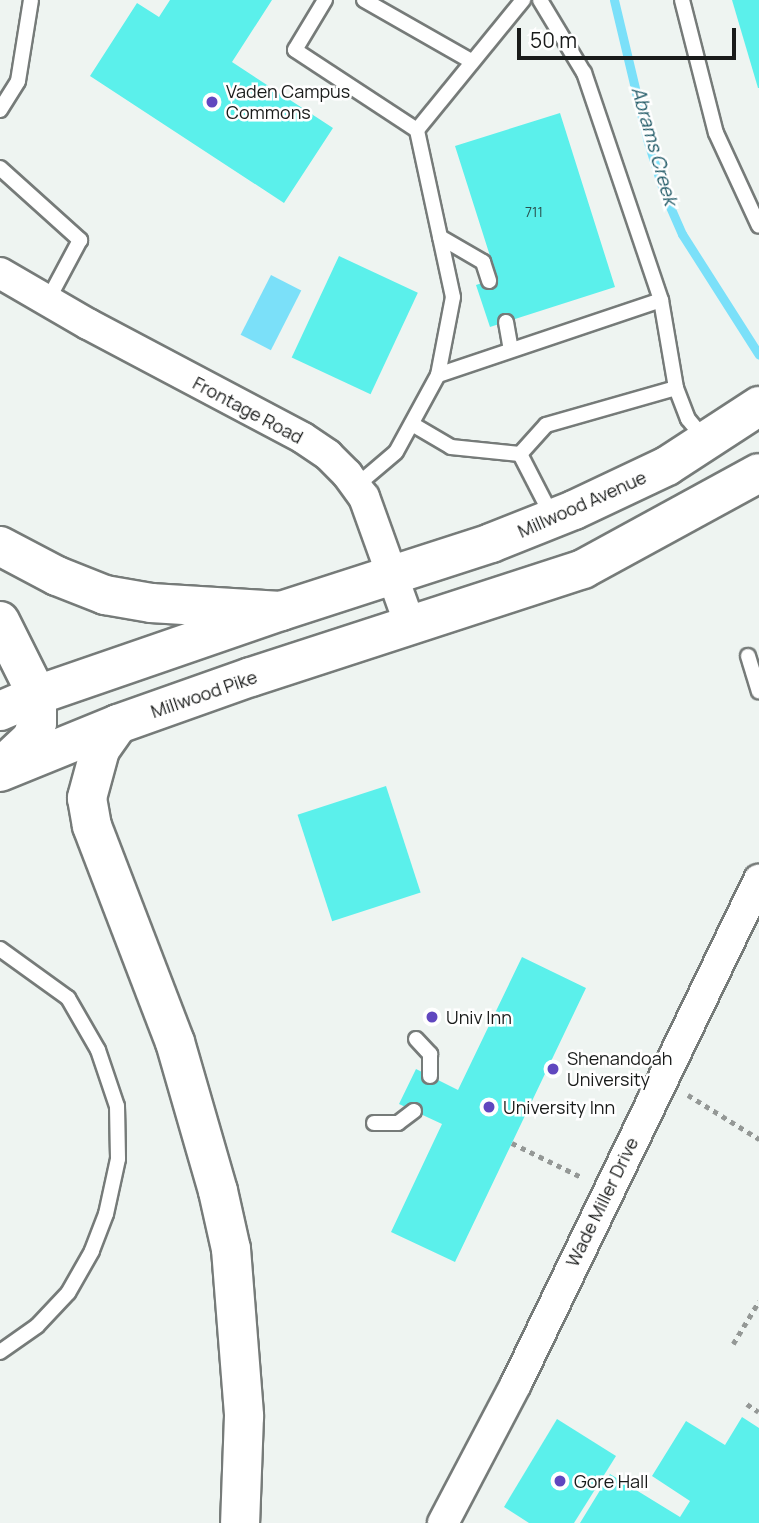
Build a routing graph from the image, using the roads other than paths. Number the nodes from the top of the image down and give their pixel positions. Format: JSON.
{"nodes":[{"id":1,"x":31,"y":0,"type":"edge"},
{"id":2,"x":325,"y":0,"type":"edge"},
{"id":3,"x":364,"y":0,"type":"edge"},
{"id":4,"x":523,"y":0,"type":"edge"},
{"id":5,"x":540,"y":0,"type":"edge"},
{"id":6,"x":682,"y":0,"type":"edge"},
{"id":7,"x":471,"y":61,"type":"junction"},
{"id":8,"x":0,"y":110,"type":"edge"},
{"id":9,"x":417,"y":130,"type":"junction"},
{"id":10,"x":0,"y":168,"type":"edge"},
{"id":11,"x":759,"y":226,"type":"edge"},
{"id":12,"x":440,"y":237,"type":"junction"},
{"id":13,"x":0,"y":273,"type":"edge"},
{"id":14,"x":489,"y":281,"type":"dead end"},
{"id":15,"x":48,"y":300,"type":"junction"},
{"id":16,"x":661,"y":300,"type":"junction"},
{"id":17,"x":506,"y":321,"type":"dead end"},
{"id":18,"x":511,"y":350,"type":"junction"},
{"id":19,"x":438,"y":375,"type":"junction"},
{"id":20,"x":676,"y":388,"type":"junction"},
{"id":21,"x":759,"y":407,"type":"edge"},
{"id":22,"x":412,"y":424,"type":"junction"},
{"id":23,"x":706,"y":441,"type":"junction"},
{"id":24,"x":520,"y":454,"type":"junction"},
{"id":25,"x":759,"y":473,"type":"edge"},
{"id":26,"x":356,"y":486,"type":"junction"},
{"id":27,"x":553,"y":518,"type":"junction"},
{"id":28,"x":0,"y":546,"type":"edge"},
{"id":29,"x":392,"y":575,"type":"junction"},
{"id":30,"x":281,"y":611,"type":"junction"},
{"id":31,"x":0,"y":621,"type":"edge"},
{"id":32,"x":410,"y":625,"type":"junction"},
{"id":33,"x":748,"y":656,"type":"dead end"},
{"id":34,"x":759,"y":691,"type":"edge"},
{"id":35,"x":37,"y":695,"type":"junction"},
{"id":36,"x":0,"y":711,"type":"edge"},
{"id":37,"x":118,"y":724,"type":"junction"},
{"id":38,"x":0,"y":770,"type":"edge"},
{"id":39,"x":759,"y":880,"type":"edge"},
{"id":40,"x":0,"y":949,"type":"edge"},
{"id":41,"x":416,"y":1038,"type":"dead end"},
{"id":42,"x":430,"y":1076,"type":"dead end"},
{"id":43,"x":414,"y":1111,"type":"dead end"},
{"id":44,"x":374,"y":1123,"type":"dead end"},
{"id":45,"x":0,"y":1352,"type":"edge"},
{"id":46,"x":240,"y":1523,"type":"edge"},
{"id":47,"x":443,"y":1523,"type":"edge"}],
"edges":[{"from":1,"to":8,"type":"lane"},
{"from":2,"to":9,"type":"lane"},
{"from":3,"to":7,"type":"lane"},
{"from":4,"to":7,"type":"lane"},
{"from":5,"to":16,"type":"lane"},
{"from":6,"to":11,"type":"lane"},
{"from":7,"to":9,"type":"lane"},
{"from":9,"to":12,"type":"lane"},
{"from":10,"to":15,"type":"lane"},
{"from":12,"to":14,"type":"lane"},
{"from":12,"to":19,"type":"lane"},
{"from":13,"to":15,"type":"street","name":"Frontage Road"},
{"from":15,"to":26,"type":"street","name":"Frontage Road"},
{"from":16,"to":18,"type":"lane"},
{"from":16,"to":20,"type":"lane"},
{"from":17,"to":18,"type":"lane"},
{"from":18,"to":19,"type":"lane"},
{"from":19,"to":22,"type":"lane"},
{"from":20,"to":23,"type":"lane"},
{"from":20,"to":24,"type":"lane"},
{"from":21,"to":23,"type":"main road","name":"Millwood Avenue"},
{"from":22,"to":24,"type":"lane"},
{"from":22,"to":26,"type":"lane"},
{"from":23,"to":27,"type":"main road","name":"Millwood Avenue"},
{"from":24,"to":27,"type":"lane"},
{"from":25,"to":32,"type":"main road"},
{"from":26,"to":29,"type":"street","name":"Frontage Road"},
{"from":27,"to":29,"type":"main road","name":"Millwood Avenue"},
{"from":28,"to":30,"type":"main road"},
{"from":29,"to":30,"type":"main road"},
{"from":29,"to":32,"type":"street","name":"Frontage Road"},
{"from":30,"to":35,"type":"main road"},
{"from":31,"to":35,"type":"main road"},
{"from":32,"to":37,"type":"main road","name":"Millwood Pike"},
{"from":33,"to":34,"type":"lane"},
{"from":35,"to":36,"type":"main road"},
{"from":35,"to":38,"type":"main road"},
{"from":37,"to":38,"type":"main road","name":"Millwood Pike"},
{"from":37,"to":46,"type":"main road"},
{"from":39,"to":47,"type":"street","name":"Wade Miller Drive"},
{"from":40,"to":45,"type":"lane"},
{"from":41,"to":42,"type":"lane"},
{"from":43,"to":44,"type":"lane"}]}
